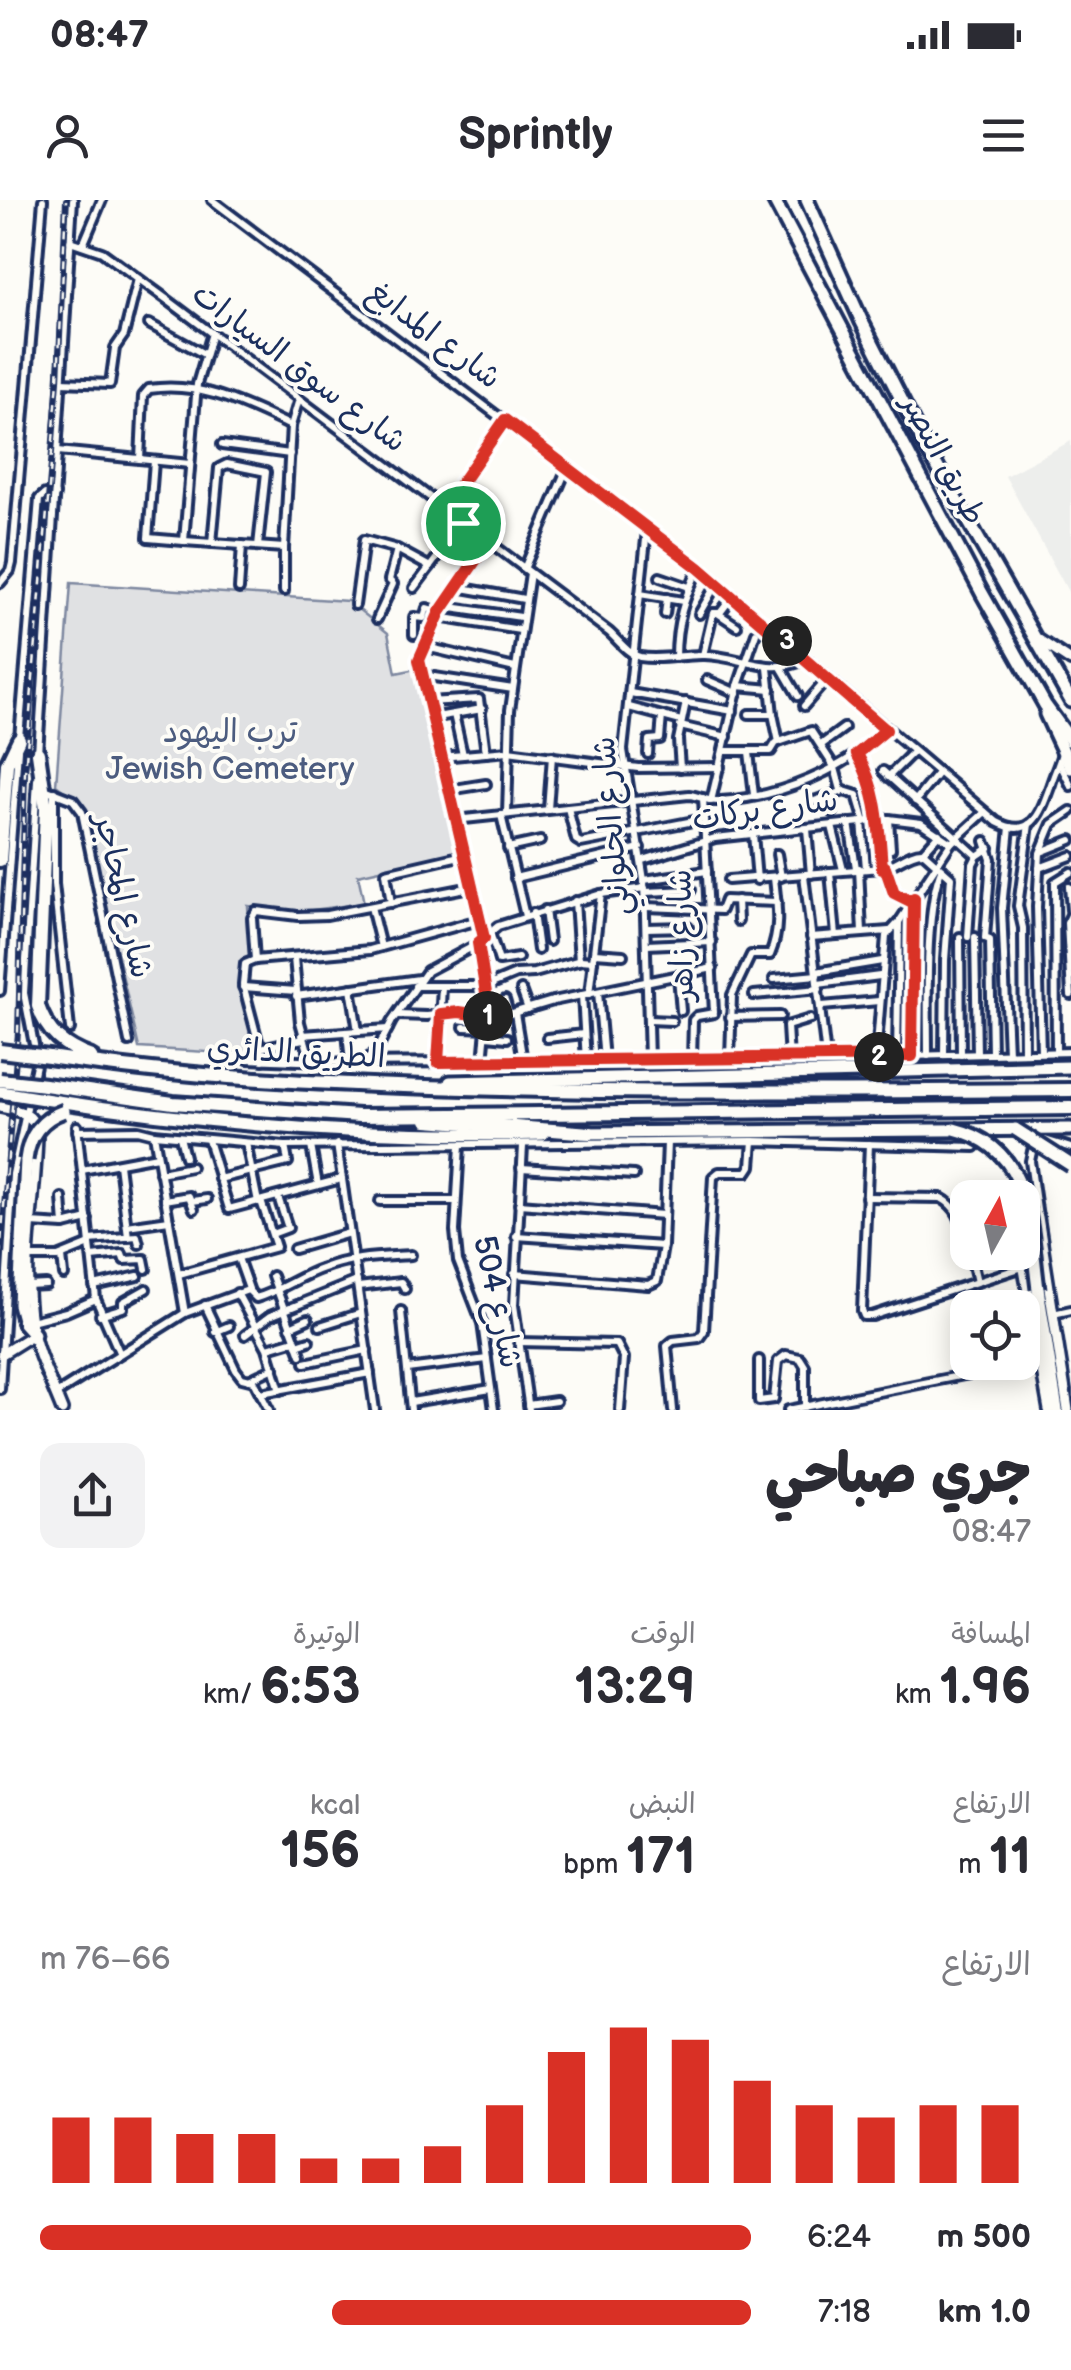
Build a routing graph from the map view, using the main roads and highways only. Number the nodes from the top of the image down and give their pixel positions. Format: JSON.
{"nodes":[{"id":1,"x":774,"y":200,"type":"edge"},
{"id":2,"x":808,"y":200,"type":"edge"},
{"id":3,"x":1071,"y":701,"type":"edge"},
{"id":4,"x":19,"y":739,"type":"road end"},
{"id":5,"x":38,"y":753,"type":"road end"},
{"id":6,"x":1066,"y":756,"type":"edge"},
{"id":7,"x":0,"y":860,"type":"edge"},
{"id":8,"x":0,"y":1050,"type":"edge"},
{"id":9,"x":1071,"y":1067,"type":"edge"},
{"id":10,"x":126,"y":1068,"type":"junction"},
{"id":11,"x":0,"y":1080,"type":"edge"},
{"id":12,"x":361,"y":1085,"type":"junction"},
{"id":13,"x":1071,"y":1090,"type":"edge"},
{"id":14,"x":0,"y":1092,"type":"edge"},
{"id":15,"x":44,"y":1092,"type":"junction"},
{"id":16,"x":90,"y":1106,"type":"junction"},
{"id":17,"x":1071,"y":1108,"type":"edge"},
{"id":18,"x":360,"y":1116,"type":"junction"},
{"id":19,"x":954,"y":1129,"type":"junction"},
{"id":20,"x":1015,"y":1129,"type":"junction"},
{"id":21,"x":1071,"y":1129,"type":"edge"},
{"id":22,"x":590,"y":1133,"type":"junction"},
{"id":23,"x":1071,"y":1165,"type":"edge"},
{"id":24,"x":32,"y":1328,"type":"road end"},
{"id":25,"x":1057,"y":1410,"type":"edge"}],
"edges":[{"from":1,"to":6,"type":"highway","name":"طريق النصر"},
{"from":2,"to":3,"type":"highway","name":"طريق النصر"},
{"from":4,"to":7,"type":"highway"},
{"from":5,"to":10,"type":"highway"},
{"from":8,"to":10,"type":"highway","name":"الطريق الدائري","bridge":true},
{"from":9,"to":12,"type":"highway"},
{"from":10,"to":12,"type":"highway","name":"الطريق الدائري"},
{"from":11,"to":15,"type":"highway","name":"الطريق الدائري","bridge":true},
{"from":12,"to":13,"type":"highway","name":"الطريق الدائري"},
{"from":14,"to":15,"type":"highway","bridge":true},
{"from":15,"to":16,"type":"highway"},
{"from":15,"to":18,"type":"highway","name":"الطريق الدائري"},
{"from":16,"to":22,"type":"highway"},
{"from":16,"to":24,"type":"highway","bridge":true},
{"from":17,"to":18,"type":"highway","name":"الطريق الدائري"},
{"from":18,"to":22,"type":"highway"},
{"from":19,"to":20,"type":"highway"},
{"from":19,"to":22,"type":"highway"},
{"from":19,"to":25,"type":"highway","bridge":true},
{"from":20,"to":21,"type":"highway"},
{"from":20,"to":23,"type":"highway","bridge":true}]}
